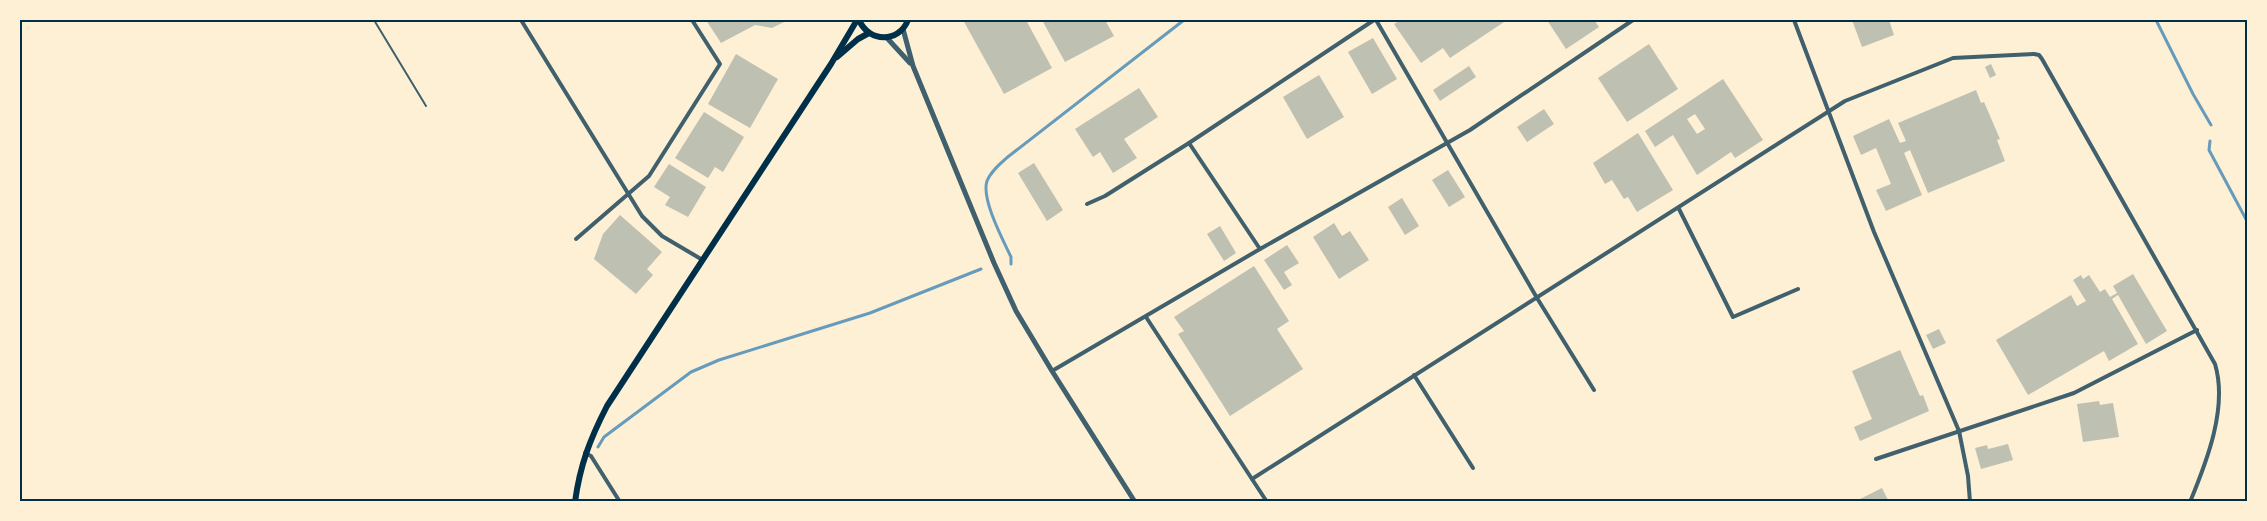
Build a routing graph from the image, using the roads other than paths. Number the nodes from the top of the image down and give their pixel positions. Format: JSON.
{"nodes":[{"id":1,"x":374,"y":20,"type":"edge"},
{"id":2,"x":520,"y":20,"type":"edge"},
{"id":3,"x":692,"y":20,"type":"edge"},
{"id":4,"x":858,"y":20,"type":"edge"},
{"id":5,"x":908,"y":20,"type":"edge"},
{"id":6,"x":1375,"y":20,"type":"edge"},
{"id":7,"x":1633,"y":20,"type":"edge"},
{"id":8,"x":1794,"y":20,"type":"edge"},
{"id":9,"x":903,"y":29,"type":"junction"},
{"id":10,"x":868,"y":33,"type":"junction"},
{"id":11,"x":887,"y":38,"type":"junction"},
{"id":12,"x":831,"y":64,"type":"junction"},
{"id":13,"x":913,"y":66,"type":"junction"},
{"id":14,"x":426,"y":106,"type":"dead end"},
{"id":15,"x":1829,"y":111,"type":"junction"},
{"id":16,"x":1189,"y":143,"type":"junction"},
{"id":17,"x":1447,"y":143,"type":"junction"},
{"id":18,"x":629,"y":195,"type":"junction"},
{"id":19,"x":1087,"y":204,"type":"dead end"},
{"id":20,"x":1679,"y":208,"type":"junction"},
{"id":21,"x":576,"y":239,"type":"dead end"},
{"id":22,"x":1260,"y":249,"type":"junction"},
{"id":23,"x":701,"y":259,"type":"junction"},
{"id":24,"x":1798,"y":289,"type":"dead end"},
{"id":25,"x":1537,"y":298,"type":"junction"},
{"id":26,"x":1146,"y":317,"type":"junction"},
{"id":27,"x":2197,"y":330,"type":"junction"},
{"id":28,"x":1052,"y":371,"type":"junction"},
{"id":29,"x":1414,"y":375,"type":"junction"},
{"id":30,"x":1594,"y":390,"type":"dead end"},
{"id":31,"x":1959,"y":431,"type":"junction"},
{"id":32,"x":585,"y":453,"type":"junction"},
{"id":33,"x":1876,"y":459,"type":"dead end"},
{"id":34,"x":1473,"y":468,"type":"dead end"},
{"id":35,"x":1252,"y":479,"type":"junction"},
{"id":36,"x":575,"y":501,"type":"edge"},
{"id":37,"x":620,"y":501,"type":"edge"},
{"id":38,"x":1135,"y":501,"type":"edge"},
{"id":39,"x":1267,"y":501,"type":"edge"},
{"id":40,"x":1970,"y":501,"type":"edge"},
{"id":41,"x":2190,"y":501,"type":"edge"}],
"edges":[{"from":1,"to":14,"type":"lane"},
{"from":2,"to":18,"type":"street"},
{"from":3,"to":18,"type":"street"},
{"from":4,"to":10,"type":"main road"},
{"from":4,"to":12,"type":"main road"},
{"from":5,"to":9,"type":"main road"},
{"from":6,"to":16,"type":"street"},
{"from":6,"to":17,"type":"street"},
{"from":7,"to":17,"type":"street"},
{"from":8,"to":15,"type":"street"},
{"from":9,"to":11,"type":"main road"},
{"from":9,"to":13,"type":"street"},
{"from":10,"to":11,"type":"main road"},
{"from":10,"to":12,"type":"main road"},
{"from":11,"to":13,"type":"street"},
{"from":12,"to":23,"type":"main road"},
{"from":13,"to":28,"type":"street"},
{"from":15,"to":20,"type":"street"},
{"from":15,"to":27,"type":"street"},
{"from":15,"to":31,"type":"street"},
{"from":16,"to":19,"type":"street"},
{"from":16,"to":22,"type":"street"},
{"from":17,"to":22,"type":"street"},
{"from":17,"to":25,"type":"street"},
{"from":18,"to":21,"type":"street"},
{"from":18,"to":23,"type":"street"},
{"from":20,"to":24,"type":"street"},
{"from":20,"to":25,"type":"street"},
{"from":22,"to":26,"type":"street"},
{"from":23,"to":32,"type":"main road"},
{"from":25,"to":29,"type":"street"},
{"from":25,"to":30,"type":"street"},
{"from":26,"to":28,"type":"street"},
{"from":26,"to":35,"type":"street"},
{"from":27,"to":31,"type":"street"},
{"from":27,"to":41,"type":"street"},
{"from":28,"to":38,"type":"street"},
{"from":29,"to":34,"type":"street"},
{"from":29,"to":35,"type":"street"},
{"from":31,"to":33,"type":"street"},
{"from":31,"to":40,"type":"street"},
{"from":32,"to":36,"type":"main road"},
{"from":32,"to":37,"type":"street"},
{"from":35,"to":39,"type":"street"}]}
